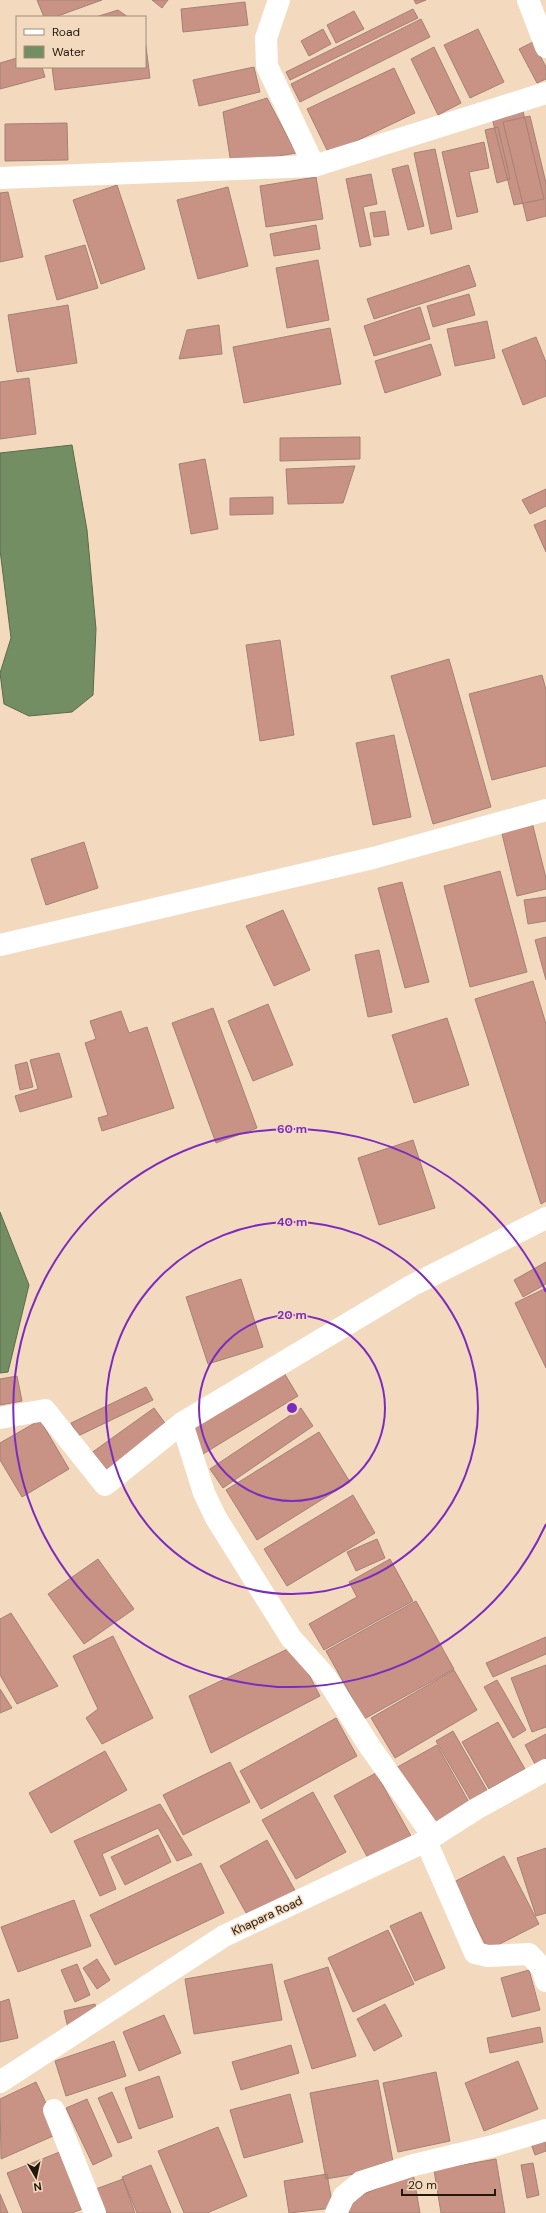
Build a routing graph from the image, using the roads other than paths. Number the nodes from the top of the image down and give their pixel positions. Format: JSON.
{"nodes":[{"id":1,"x":279,"y":0,"type":"edge"},
{"id":2,"x":528,"y":0,"type":"edge"},
{"id":3,"x":546,"y":47,"type":"edge"},
{"id":4,"x":546,"y":93,"type":"edge"},
{"id":5,"x":314,"y":166,"type":"junction"},
{"id":6,"x":0,"y":177,"type":"edge"},
{"id":7,"x":546,"y":810,"type":"edge"},
{"id":8,"x":0,"y":945,"type":"edge"},
{"id":9,"x":546,"y":1218,"type":"edge"},
{"id":10,"x":0,"y":1418,"type":"edge"},
{"id":11,"x":182,"y":1423,"type":"junction"},
{"id":12,"x":546,"y":1770,"type":"edge"},
{"id":13,"x":430,"y":1838,"type":"junction"},
{"id":14,"x":546,"y":1981,"type":"edge"},
{"id":15,"x":0,"y":2082,"type":"edge"},
{"id":16,"x":54,"y":2110,"type":"dead end"},
{"id":17,"x":546,"y":2130,"type":"edge"},
{"id":18,"x":96,"y":2213,"type":"edge"},
{"id":19,"x":336,"y":2213,"type":"edge"}],
"edges":[{"from":1,"to":5,"type":"street"},
{"from":2,"to":3,"type":"street"},
{"from":4,"to":5,"type":"street"},
{"from":5,"to":6,"type":"street"},
{"from":7,"to":8,"type":"street"},
{"from":9,"to":11,"type":"street"},
{"from":10,"to":11,"type":"street"},
{"from":11,"to":13,"type":"street"},
{"from":12,"to":13,"type":"street","name":"Khapara Road"},
{"from":13,"to":14,"type":"street"},
{"from":13,"to":15,"type":"street","name":"Khapara Road"},
{"from":16,"to":18,"type":"street"},
{"from":17,"to":19,"type":"street"}]}
